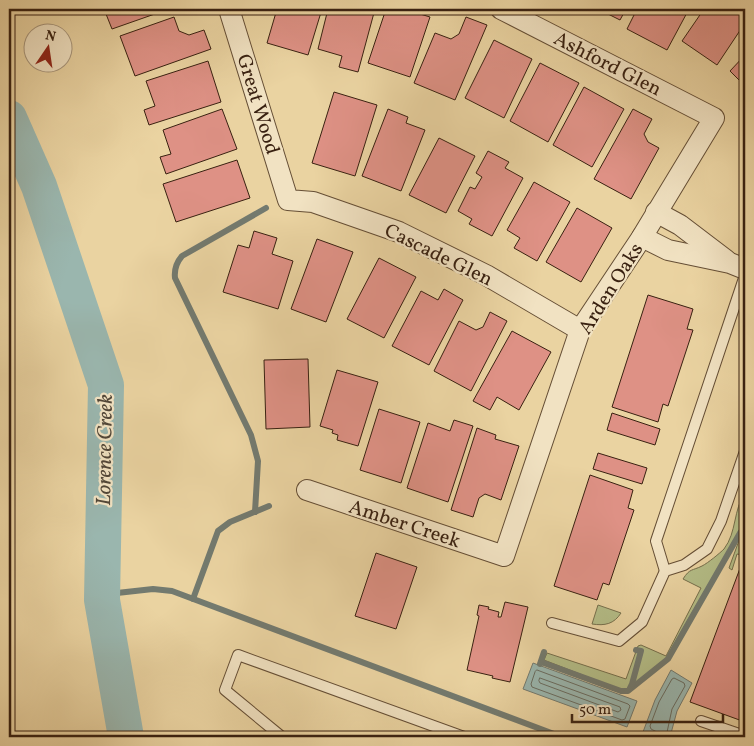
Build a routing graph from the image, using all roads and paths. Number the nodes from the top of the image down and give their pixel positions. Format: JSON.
{"nodes":[{"id":1,"x":229,"y":9,"type":"edge"},
{"id":2,"x":501,"y":9,"type":"edge"},
{"id":3,"x":714,"y":118,"type":"joint"},
{"id":4,"x":288,"y":200,"type":"joint"},
{"id":5,"x":656,"y":212,"type":"junction"},
{"id":6,"x":642,"y":237,"type":"junction"},
{"id":7,"x":740,"y":269,"type":"edge"},
{"id":8,"x":580,"y":330,"type":"junction"},
{"id":9,"x":745,"y":451,"type":"edge"},
{"id":10,"x":307,"y":490,"type":"dead end"},
{"id":11,"x":504,"y":556,"type":"joint"},
{"id":12,"x":666,"y":571,"type":"junction"},
{"id":13,"x":552,"y":623,"type":"dead end"},
{"id":14,"x":701,"y":720,"type":"dead end"},
{"id":15,"x":745,"y":736,"type":"edge"},
{"id":16,"x":282,"y":737,"type":"edge"},
{"id":17,"x":464,"y":737,"type":"edge"}],
"edges":[{"from":1,"to":4,"type":"street","name":"Great Wood"},
{"from":2,"to":3,"type":"street","name":"Ashford Glen"},
{"from":3,"to":5,"type":"street","name":"Arden Oaks"},
{"from":4,"to":8,"type":"street","name":"Cascade Glen"},
{"from":5,"to":6,"type":"street","name":"Arden Oaks"},
{"from":5,"to":7,"type":"street"},
{"from":6,"to":7,"type":"street"},
{"from":6,"to":8,"type":"street","name":"Arden Oaks"},
{"from":7,"to":12,"type":"lane"},
{"from":8,"to":11,"type":"street","name":"Arden Oaks"},
{"from":9,"to":12,"type":"lane"},
{"from":10,"to":11,"type":"street","name":"Amber Creek"},
{"from":12,"to":13,"type":"lane"},
{"from":14,"to":15,"type":"lane"},
{"from":16,"to":17,"type":"lane"}]}
